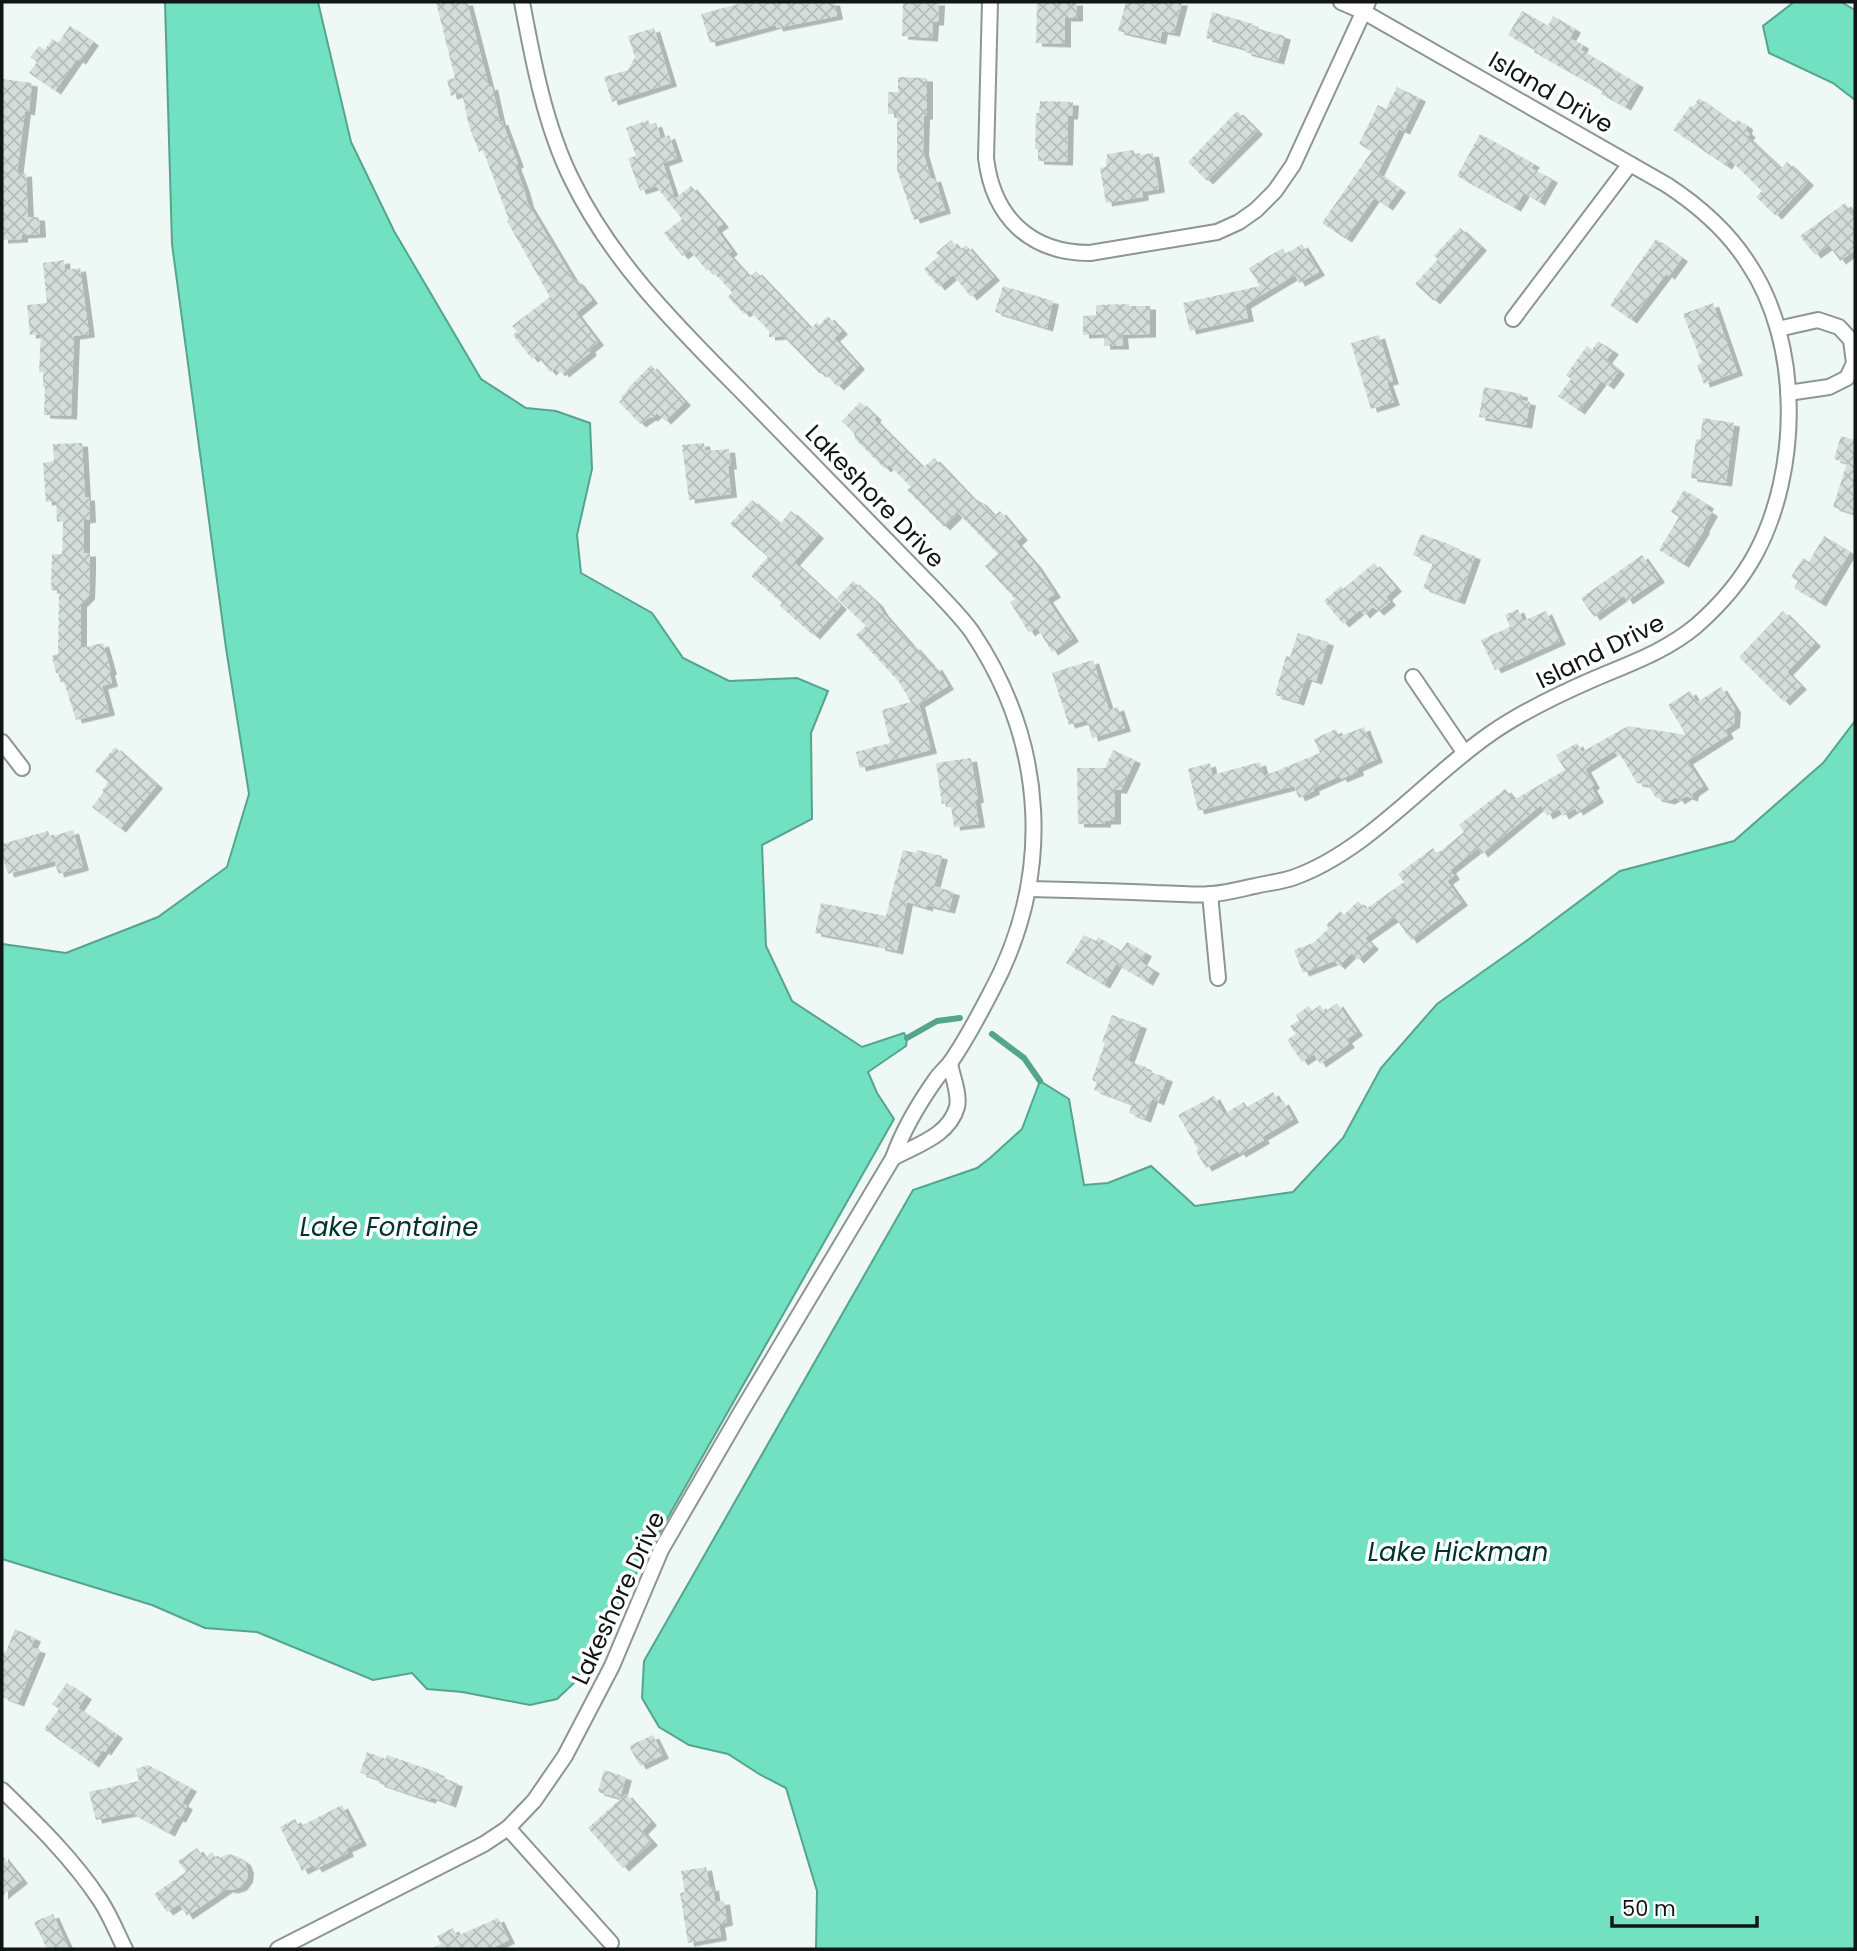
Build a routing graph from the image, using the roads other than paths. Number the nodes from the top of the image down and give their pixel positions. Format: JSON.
{"nodes":[{"id":1,"x":522,"y":2,"type":"edge"},
{"id":2,"x":990,"y":2,"type":"edge"},
{"id":3,"x":1341,"y":2,"type":"edge"},
{"id":4,"x":1366,"y":7,"type":"edge"},
{"id":5,"x":1630,"y":164,"type":"junction"},
{"id":6,"x":1513,"y":319,"type":"dead end"},
{"id":7,"x":1779,"y":329,"type":"junction"},
{"id":8,"x":1788,"y":393,"type":"junction"},
{"id":9,"x":1413,"y":677,"type":"dead end"},
{"id":10,"x":2,"y":742,"type":"edge"},
{"id":11,"x":1464,"y":752,"type":"junction"},
{"id":12,"x":22,"y":768,"type":"dead end"},
{"id":13,"x":1029,"y":889,"type":"junction"},
{"id":14,"x":1210,"y":894,"type":"junction"},
{"id":15,"x":1218,"y":978,"type":"dead end"},
{"id":16,"x":950,"y":1063,"type":"junction"},
{"id":17,"x":893,"y":1157,"type":"junction"},
{"id":18,"x":2,"y":1790,"type":"edge"},
{"id":19,"x":508,"y":1828,"type":"junction"},
{"id":20,"x":611,"y":1943,"type":"dead end"},
{"id":21,"x":125,"y":1949,"type":"edge"},
{"id":22,"x":278,"y":1949,"type":"edge"}],
"edges":[{"from":1,"to":13,"type":"street","name":"Lakeshore Drive"},
{"from":2,"to":4,"type":"street"},
{"from":3,"to":4,"type":"street","name":"Island Drive"},
{"from":4,"to":5,"type":"street","name":"Island Drive"},
{"from":5,"to":6,"type":"street"},
{"from":5,"to":7,"type":"street","name":"Island Drive"},
{"from":7,"to":8,"type":"street","name":"Island Drive"},
{"from":7,"to":8,"type":"street"},
{"from":8,"to":11,"type":"street","name":"Island Drive"},
{"from":9,"to":11,"type":"street"},
{"from":10,"to":12,"type":"street"},
{"from":11,"to":14,"type":"street","name":"Island Drive"},
{"from":13,"to":14,"type":"street","name":"Island Drive"},
{"from":13,"to":16,"type":"street","name":"Lakeshore Drive"},
{"from":14,"to":15,"type":"street"},
{"from":16,"to":17,"type":"street","name":"Lakeshore Drive"},
{"from":16,"to":17,"type":"street"},
{"from":17,"to":19,"type":"street","name":"Lakeshore Drive"},
{"from":18,"to":21,"type":"street"},
{"from":19,"to":20,"type":"street"},
{"from":19,"to":22,"type":"street","name":"Lakeshore Drive"}]}
